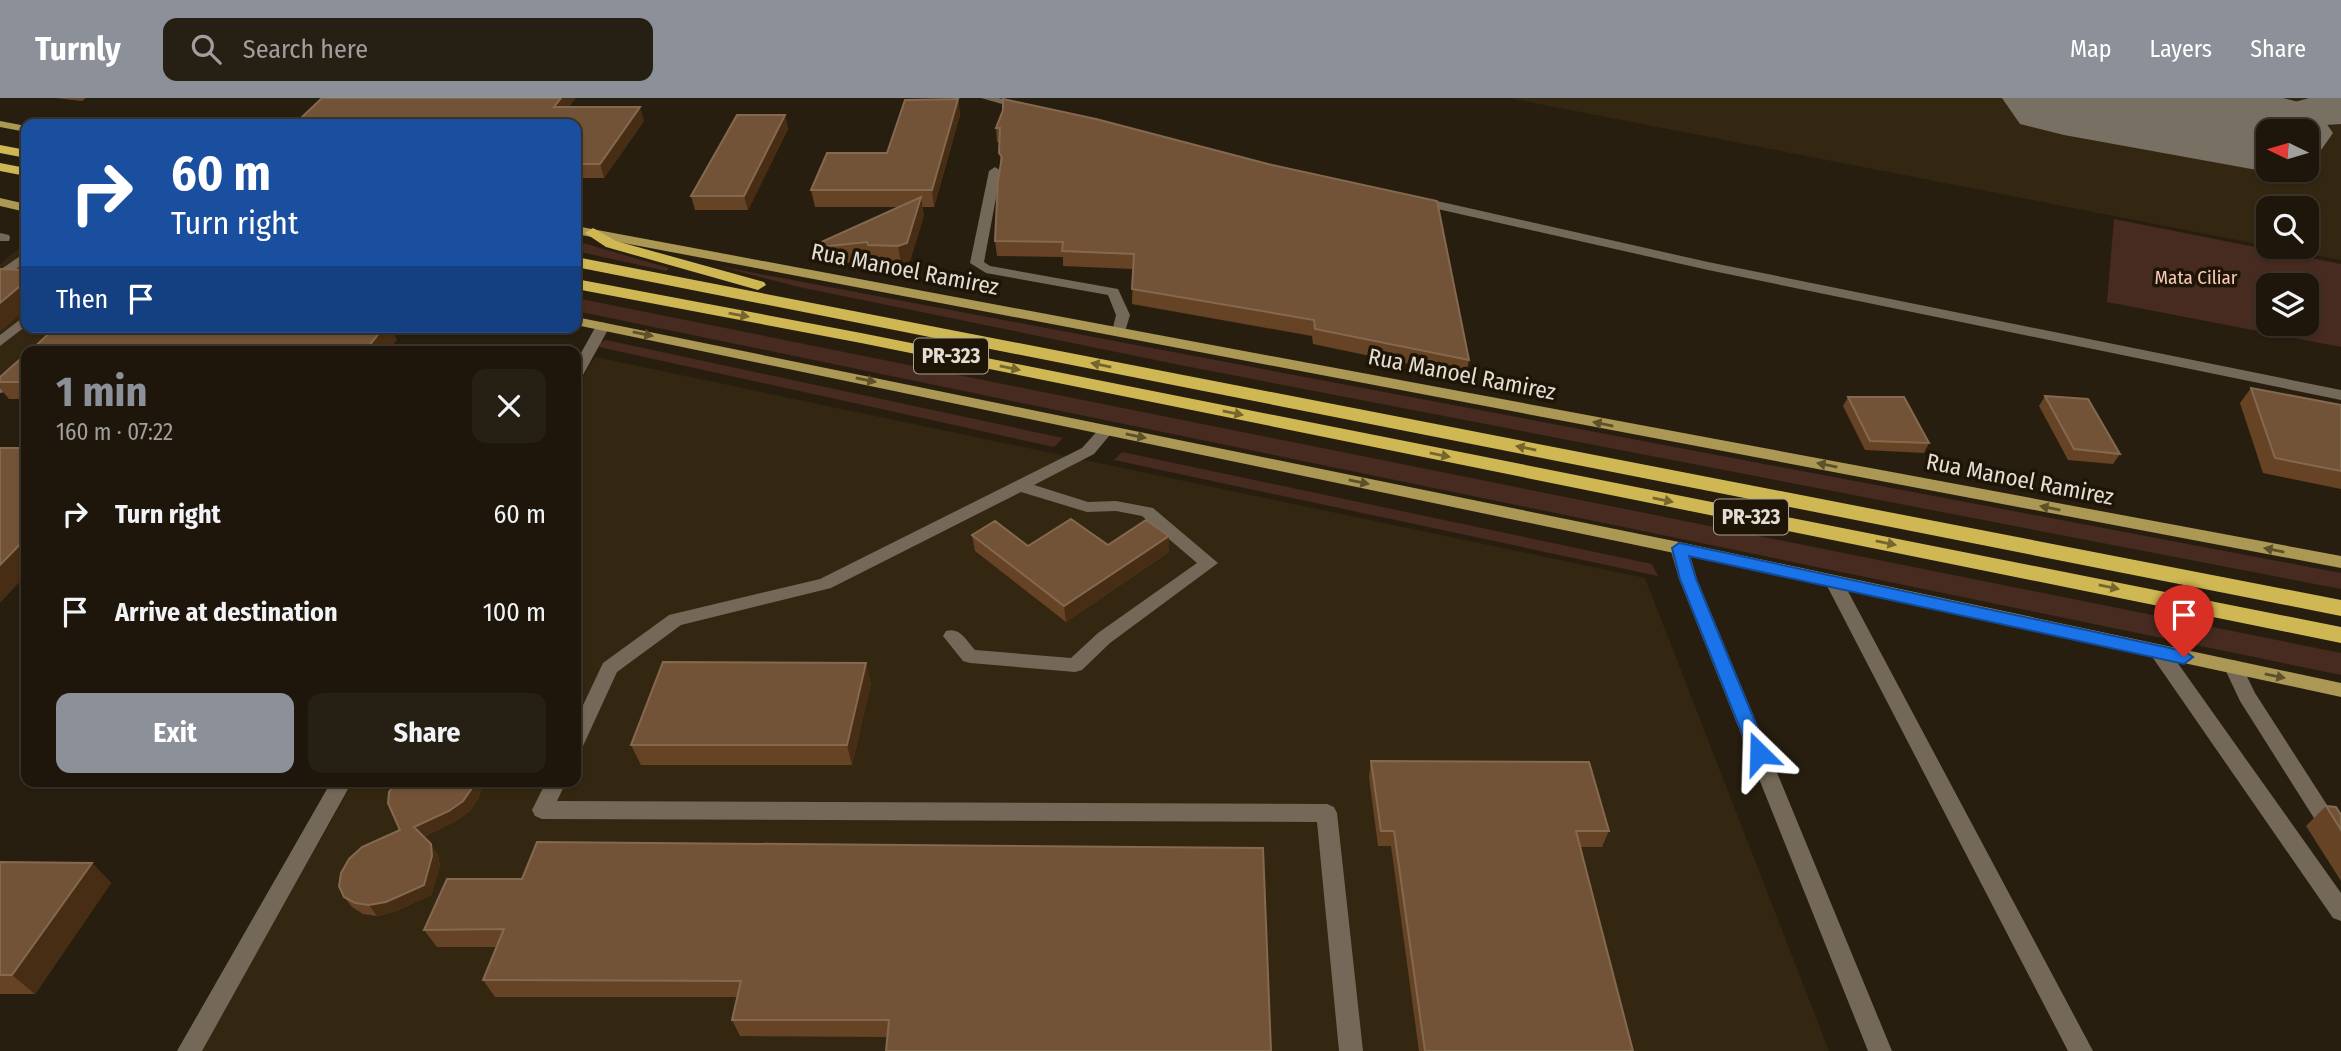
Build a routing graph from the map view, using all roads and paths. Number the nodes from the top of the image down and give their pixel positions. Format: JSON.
{"nodes":[{"id":1,"x":986,"y":98,"type":"edge"},
{"id":2,"x":1040,"y":111,"type":"edge"},
{"id":3,"x":0,"y":124,"type":"edge"},
{"id":4,"x":21,"y":128,"type":"edge"},
{"id":5,"x":0,"y":149,"type":"edge"},
{"id":6,"x":21,"y":153,"type":"edge"},
{"id":7,"x":0,"y":167,"type":"edge"},
{"id":8,"x":21,"y":171,"type":"edge"},
{"id":9,"x":995,"y":171,"type":"dead end"},
{"id":10,"x":1403,"y":197,"type":"edge"},
{"id":11,"x":0,"y":202,"type":"edge"},
{"id":12,"x":21,"y":207,"type":"edge"},
{"id":13,"x":581,"y":231,"type":"edge"},
{"id":14,"x":593,"y":233,"type":"junction"},
{"id":15,"x":21,"y":260,"type":"edge"},
{"id":16,"x":581,"y":263,"type":"edge"},
{"id":17,"x":0,"y":276,"type":"edge"},
{"id":18,"x":581,"y":285,"type":"edge"},
{"id":19,"x":581,"y":322,"type":"edge"},
{"id":20,"x":21,"y":323,"type":"edge"},
{"id":21,"x":603,"y":326,"type":"junction"},
{"id":22,"x":1119,"y":332,"type":"junction"},
{"id":23,"x":0,"y":342,"type":"edge"},
{"id":24,"x":1063,"y":357,"type":"junction"},
{"id":25,"x":581,"y":366,"type":"edge"},
{"id":26,"x":21,"y":370,"type":"edge"},
{"id":27,"x":0,"y":389,"type":"edge"},
{"id":28,"x":2341,"y":396,"type":"edge"},
{"id":29,"x":1106,"y":430,"type":"junction"},
{"id":30,"x":1021,"y":486,"type":"junction"},
{"id":31,"x":1679,"y":548,"type":"junction"},
{"id":32,"x":2341,"y":562,"type":"edge"},
{"id":33,"x":1834,"y":582,"type":"junction"},
{"id":34,"x":2341,"y":608,"type":"edge"},
{"id":35,"x":2341,"y":635,"type":"edge"},
{"id":36,"x":952,"y":636,"type":"dead end"},
{"id":37,"x":2160,"y":653,"type":"junction"},
{"id":38,"x":2233,"y":667,"type":"junction"},
{"id":39,"x":2341,"y":690,"type":"edge"},
{"id":40,"x":581,"y":729,"type":"edge"},
{"id":41,"x":339,"y":787,"type":"edge"},
{"id":42,"x":554,"y":787,"type":"edge"},
{"id":43,"x":2331,"y":828,"type":"edge"},
{"id":44,"x":2341,"y":911,"type":"edge"},
{"id":45,"x":189,"y":1051,"type":"edge"},
{"id":46,"x":1351,"y":1051,"type":"edge"},
{"id":47,"x":1880,"y":1051,"type":"edge"},
{"id":48,"x":2081,"y":1051,"type":"edge"}],
"edges":[{"from":1,"to":2,"type":"street"},
{"from":3,"to":4,"type":"main road"},
{"from":5,"to":6,"type":"highway"},
{"from":7,"to":8,"type":"highway"},
{"from":9,"to":22,"type":"street"},
{"from":10,"to":28,"type":"street"},
{"from":11,"to":12,"type":"main road"},
{"from":13,"to":14,"type":"main road","name":"Rua Manoel Ramirez"},
{"from":14,"to":22,"type":"main road","name":"Rua Manoel Ramirez"},
{"from":14,"to":24,"type":"highway"},
{"from":15,"to":17,"type":"street"},
{"from":16,"to":24,"type":"highway","number":"PR-323"},
{"from":18,"to":35,"type":"highway","number":"PR-323","one_way":true},
{"from":19,"to":21,"type":"main road"},
{"from":20,"to":23,"type":"street"},
{"from":21,"to":25,"type":"street"},
{"from":21,"to":29,"type":"main road","one_way":true},
{"from":32,"to":22,"type":"main road","name":"Rua Manoel Ramirez","one_way":true},
{"from":34,"to":24,"type":"highway","number":"PR-323","one_way":true},
{"from":26,"to":27,"type":"street"},
{"from":29,"to":30,"type":"street"},
{"from":29,"to":31,"type":"main road","one_way":true},
{"from":30,"to":36,"type":"street"},
{"from":30,"to":40,"type":"street"},
{"from":31,"to":33,"type":"main road"},
{"from":31,"to":47,"type":"street"},
{"from":33,"to":37,"type":"main road"},
{"from":33,"to":48,"type":"street"},
{"from":37,"to":38,"type":"main road"},
{"from":37,"to":44,"type":"street"},
{"from":38,"to":39,"type":"main road","one_way":true},
{"from":38,"to":43,"type":"street"},
{"from":41,"to":45,"type":"street"},
{"from":42,"to":46,"type":"street"}]}
